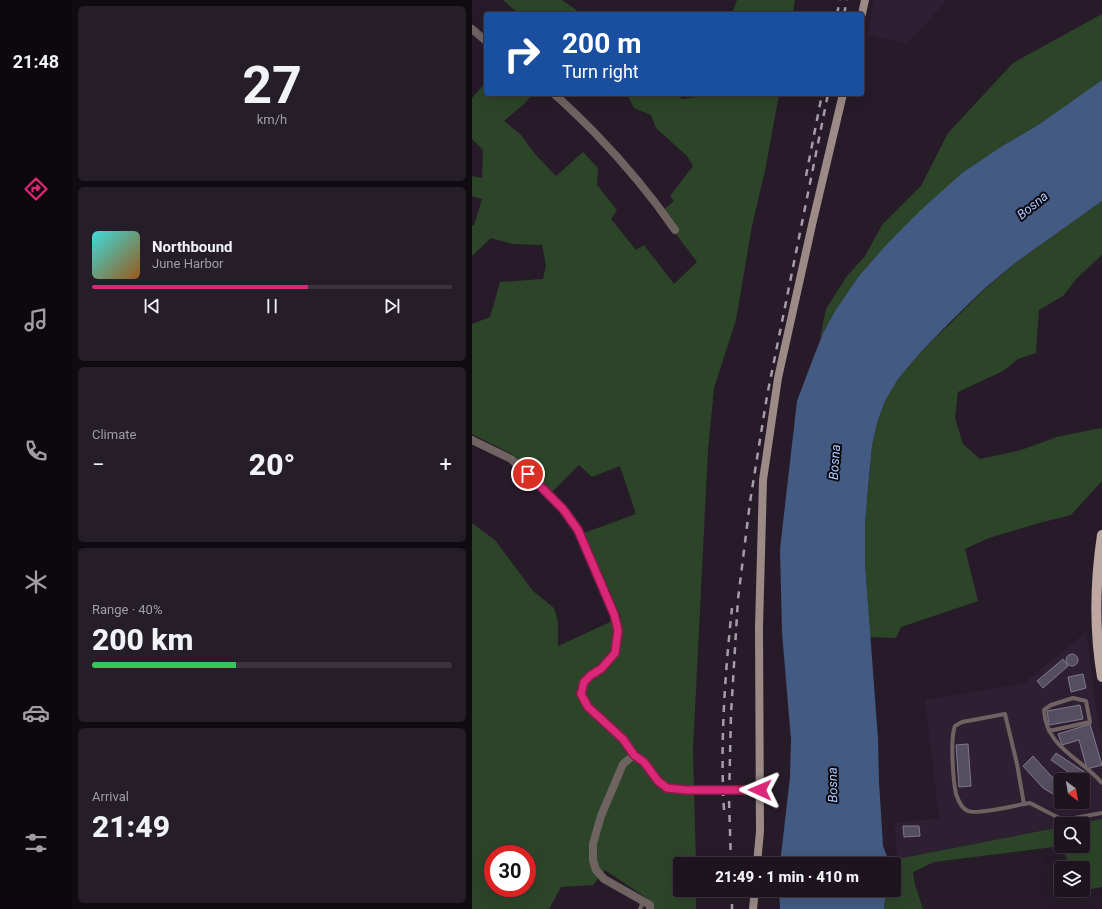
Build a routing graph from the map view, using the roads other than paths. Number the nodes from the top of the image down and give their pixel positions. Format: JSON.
{"nodes":[{"id":1,"x":865,"y":0,"type":"edge"},
{"id":2,"x":862,"y":12,"type":"edge"},
{"id":3,"x":472,"y":29,"type":"edge"},
{"id":4,"x":484,"y":39,"type":"edge"},
{"id":5,"x":556,"y":96,"type":"edge"},
{"id":6,"x":843,"y":96,"type":"edge"},
{"id":7,"x":674,"y":230,"type":"dead end"},
{"id":8,"x":472,"y":440,"type":"edge"},
{"id":9,"x":1102,"y":534,"type":"edge"},
{"id":10,"x":1102,"y":677,"type":"edge"},
{"id":11,"x":1049,"y":731,"type":"junction"},
{"id":12,"x":634,"y":755,"type":"junction"},
{"id":13,"x":1102,"y":783,"type":"edge"},
{"id":14,"x":760,"y":790,"type":"junction"},
{"id":15,"x":1024,"y":804,"type":"junction"},
{"id":16,"x":1102,"y":813,"type":"edge"},
{"id":17,"x":758,"y":857,"type":"edge"},
{"id":18,"x":754,"y":897,"type":"edge"},
{"id":19,"x":642,"y":905,"type":"edge"},
{"id":20,"x":650,"y":909,"type":"edge"},
{"id":21,"x":753,"y":909,"type":"edge"}],
"edges":[{"from":1,"to":2,"type":"main road"},
{"from":3,"to":4,"type":"street"},
{"from":5,"to":7,"type":"street"},
{"from":6,"to":14,"type":"main road"},
{"from":8,"to":12,"type":"street"},
{"from":9,"to":10,"type":"main road"},
{"from":11,"to":11,"type":"lane"},
{"from":11,"to":13,"type":"lane"},
{"from":12,"to":14,"type":"street"},
{"from":12,"to":19,"type":"street"},
{"from":14,"to":17,"type":"main road"},
{"from":15,"to":15,"type":"lane"},
{"from":15,"to":16,"type":"lane"},
{"from":18,"to":21,"type":"main road"},
{"from":19,"to":20,"type":"street"}]}
